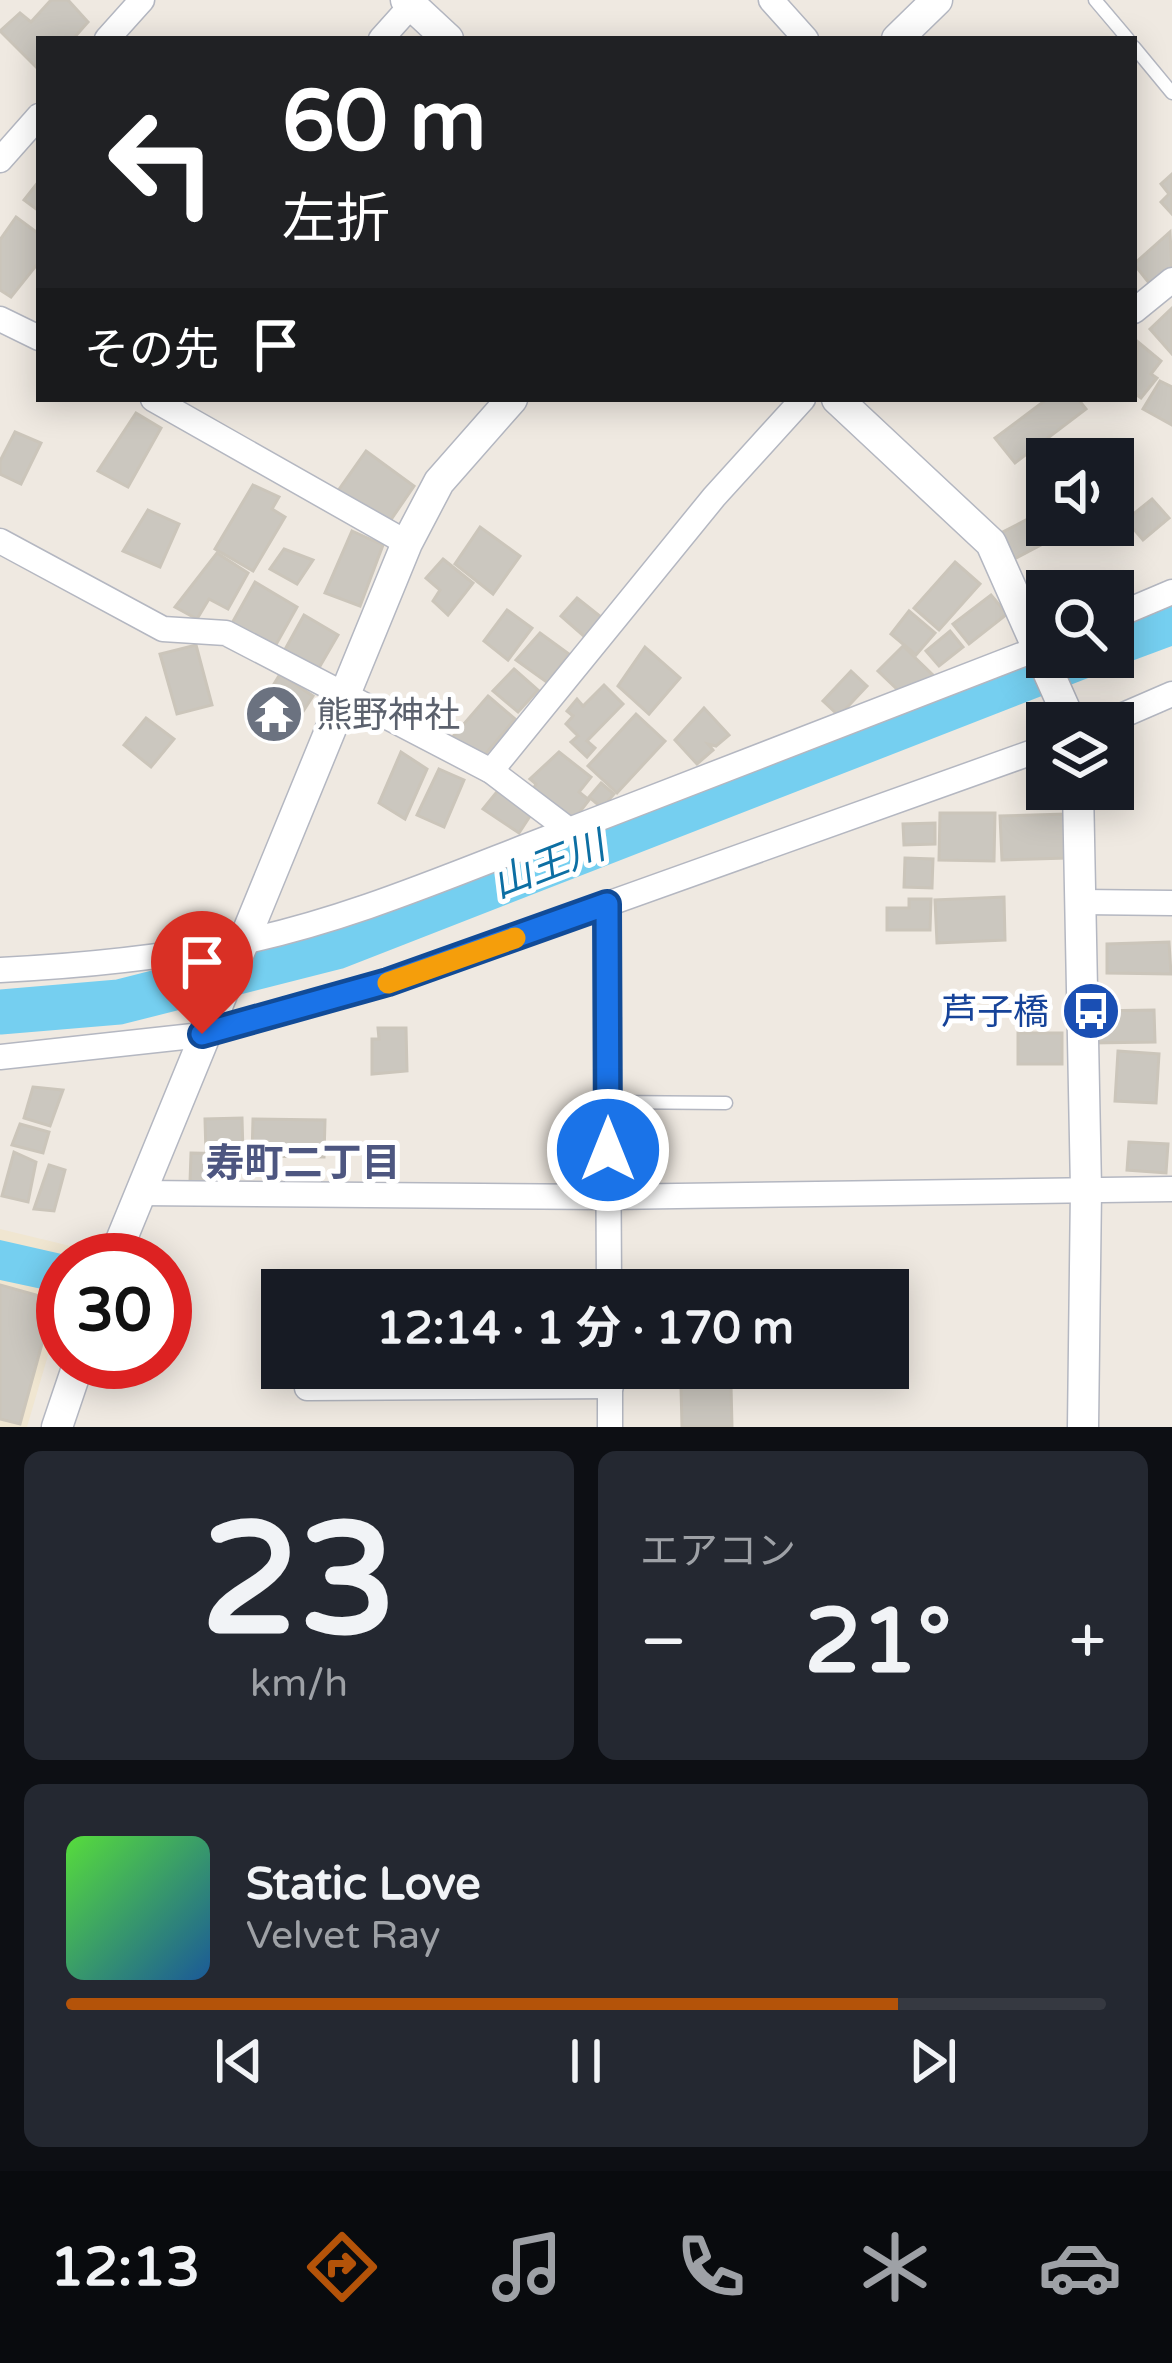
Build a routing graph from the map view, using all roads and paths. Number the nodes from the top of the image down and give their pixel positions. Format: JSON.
{"nodes":[{"id":1,"x":142,"y":0,"type":"edge"},
{"id":2,"x":771,"y":0,"type":"edge"},
{"id":3,"x":937,"y":0,"type":"edge"},
{"id":4,"x":1095,"y":0,"type":"edge"},
{"id":5,"x":411,"y":2,"type":"edge"},
{"id":6,"x":110,"y":36,"type":"edge"},
{"id":7,"x":383,"y":36,"type":"edge"},
{"id":8,"x":445,"y":36,"type":"edge"},
{"id":9,"x":803,"y":36,"type":"edge"},
{"id":10,"x":900,"y":36,"type":"edge"},
{"id":11,"x":1125,"y":36,"type":"edge"},
{"id":12,"x":1137,"y":50,"type":"edge"},
{"id":13,"x":1172,"y":92,"type":"edge"},
{"id":14,"x":36,"y":119,"type":"edge"},
{"id":15,"x":0,"y":160,"type":"edge"},
{"id":16,"x":1172,"y":280,"type":"edge"},
{"id":17,"x":1137,"y":309,"type":"edge"},
{"id":18,"x":0,"y":319,"type":"edge"},
{"id":19,"x":36,"y":337,"type":"edge"},
{"id":20,"x":158,"y":402,"type":"edge"},
{"id":21,"x":509,"y":402,"type":"edge"},
{"id":22,"x":800,"y":402,"type":"edge"},
{"id":23,"x":840,"y":402,"type":"edge"},
{"id":24,"x":0,"y":541,"type":"edge"},
{"id":25,"x":407,"y":543,"type":"junction"},
{"id":26,"x":1172,"y":592,"type":"edge"},
{"id":27,"x":1134,"y":608,"type":"edge"},
{"id":28,"x":1026,"y":611,"type":"edge"},
{"id":29,"x":1026,"y":653,"type":"edge"},
{"id":30,"x":1172,"y":694,"type":"edge"},
{"id":31,"x":346,"y":700,"type":"junction"},
{"id":32,"x":1134,"y":710,"type":"edge"},
{"id":33,"x":1026,"y":754,"type":"edge"},
{"id":34,"x":491,"y":771,"type":"junction"},
{"id":35,"x":1079,"y":810,"type":"edge"},
{"id":36,"x":568,"y":830,"type":"junction"},
{"id":37,"x":1082,"y":902,"type":"junction"},
{"id":38,"x":1172,"y":903,"type":"edge"},
{"id":39,"x":607,"y":904,"type":"junction"},
{"id":40,"x":240,"y":942,"type":"junction"},
{"id":41,"x":0,"y":970,"type":"edge"},
{"id":42,"x":202,"y":1034,"type":"junction"},
{"id":43,"x":0,"y":1057,"type":"edge"},
{"id":44,"x":608,"y":1102,"type":"junction"},
{"id":45,"x":726,"y":1103,"type":"dead end"},
{"id":46,"x":1172,"y":1189,"type":"edge"},
{"id":47,"x":1086,"y":1190,"type":"junction"},
{"id":48,"x":139,"y":1193,"type":"junction"},
{"id":49,"x":608,"y":1197,"type":"junction"},
{"id":50,"x":123,"y":1233,"type":"edge"},
{"id":51,"x":609,"y":1269,"type":"edge"},
{"id":52,"x":70,"y":1389,"type":"edge"},
{"id":53,"x":610,"y":1389,"type":"edge"},
{"id":54,"x":57,"y":1427,"type":"edge"},
{"id":55,"x":610,"y":1427,"type":"edge"},
{"id":56,"x":1083,"y":1427,"type":"edge"}],
"edges":[{"from":1,"to":6,"type":"street"},
{"from":2,"to":9,"type":"street"},
{"from":3,"to":10,"type":"street"},
{"from":4,"to":11,"type":"lane"},
{"from":5,"to":7,"type":"street"},
{"from":5,"to":8,"type":"street"},
{"from":12,"to":13,"type":"lane"},
{"from":14,"to":15,"type":"street"},
{"from":16,"to":17,"type":"street"},
{"from":18,"to":19,"type":"street"},
{"from":20,"to":25,"type":"street"},
{"from":21,"to":25,"type":"street"},
{"from":22,"to":34,"type":"street"},
{"from":23,"to":28,"type":"street"},
{"from":24,"to":31,"type":"street"},
{"from":25,"to":31,"type":"street"},
{"from":26,"to":27,"type":"street"},
{"from":29,"to":36,"type":"street"},
{"from":30,"to":32,"type":"street"},
{"from":31,"to":34,"type":"street"},
{"from":31,"to":40,"type":"street"},
{"from":33,"to":39,"type":"street"},
{"from":34,"to":36,"type":"street"},
{"from":35,"to":37,"type":"street"},
{"from":36,"to":40,"type":"street"},
{"from":37,"to":38,"type":"street"},
{"from":37,"to":47,"type":"street"},
{"from":39,"to":42,"type":"street"},
{"from":39,"to":44,"type":"street"},
{"from":40,"to":41,"type":"street"},
{"from":40,"to":42,"type":"street"},
{"from":42,"to":43,"type":"street"},
{"from":42,"to":48,"type":"street"},
{"from":44,"to":45,"type":"lane"},
{"from":44,"to":49,"type":"street"},
{"from":46,"to":47,"type":"street"},
{"from":47,"to":49,"type":"street"},
{"from":47,"to":56,"type":"street"},
{"from":48,"to":49,"type":"street"},
{"from":48,"to":50,"type":"street"},
{"from":49,"to":51,"type":"street"},
{"from":52,"to":54,"type":"street"},
{"from":53,"to":55,"type":"street"}]}
